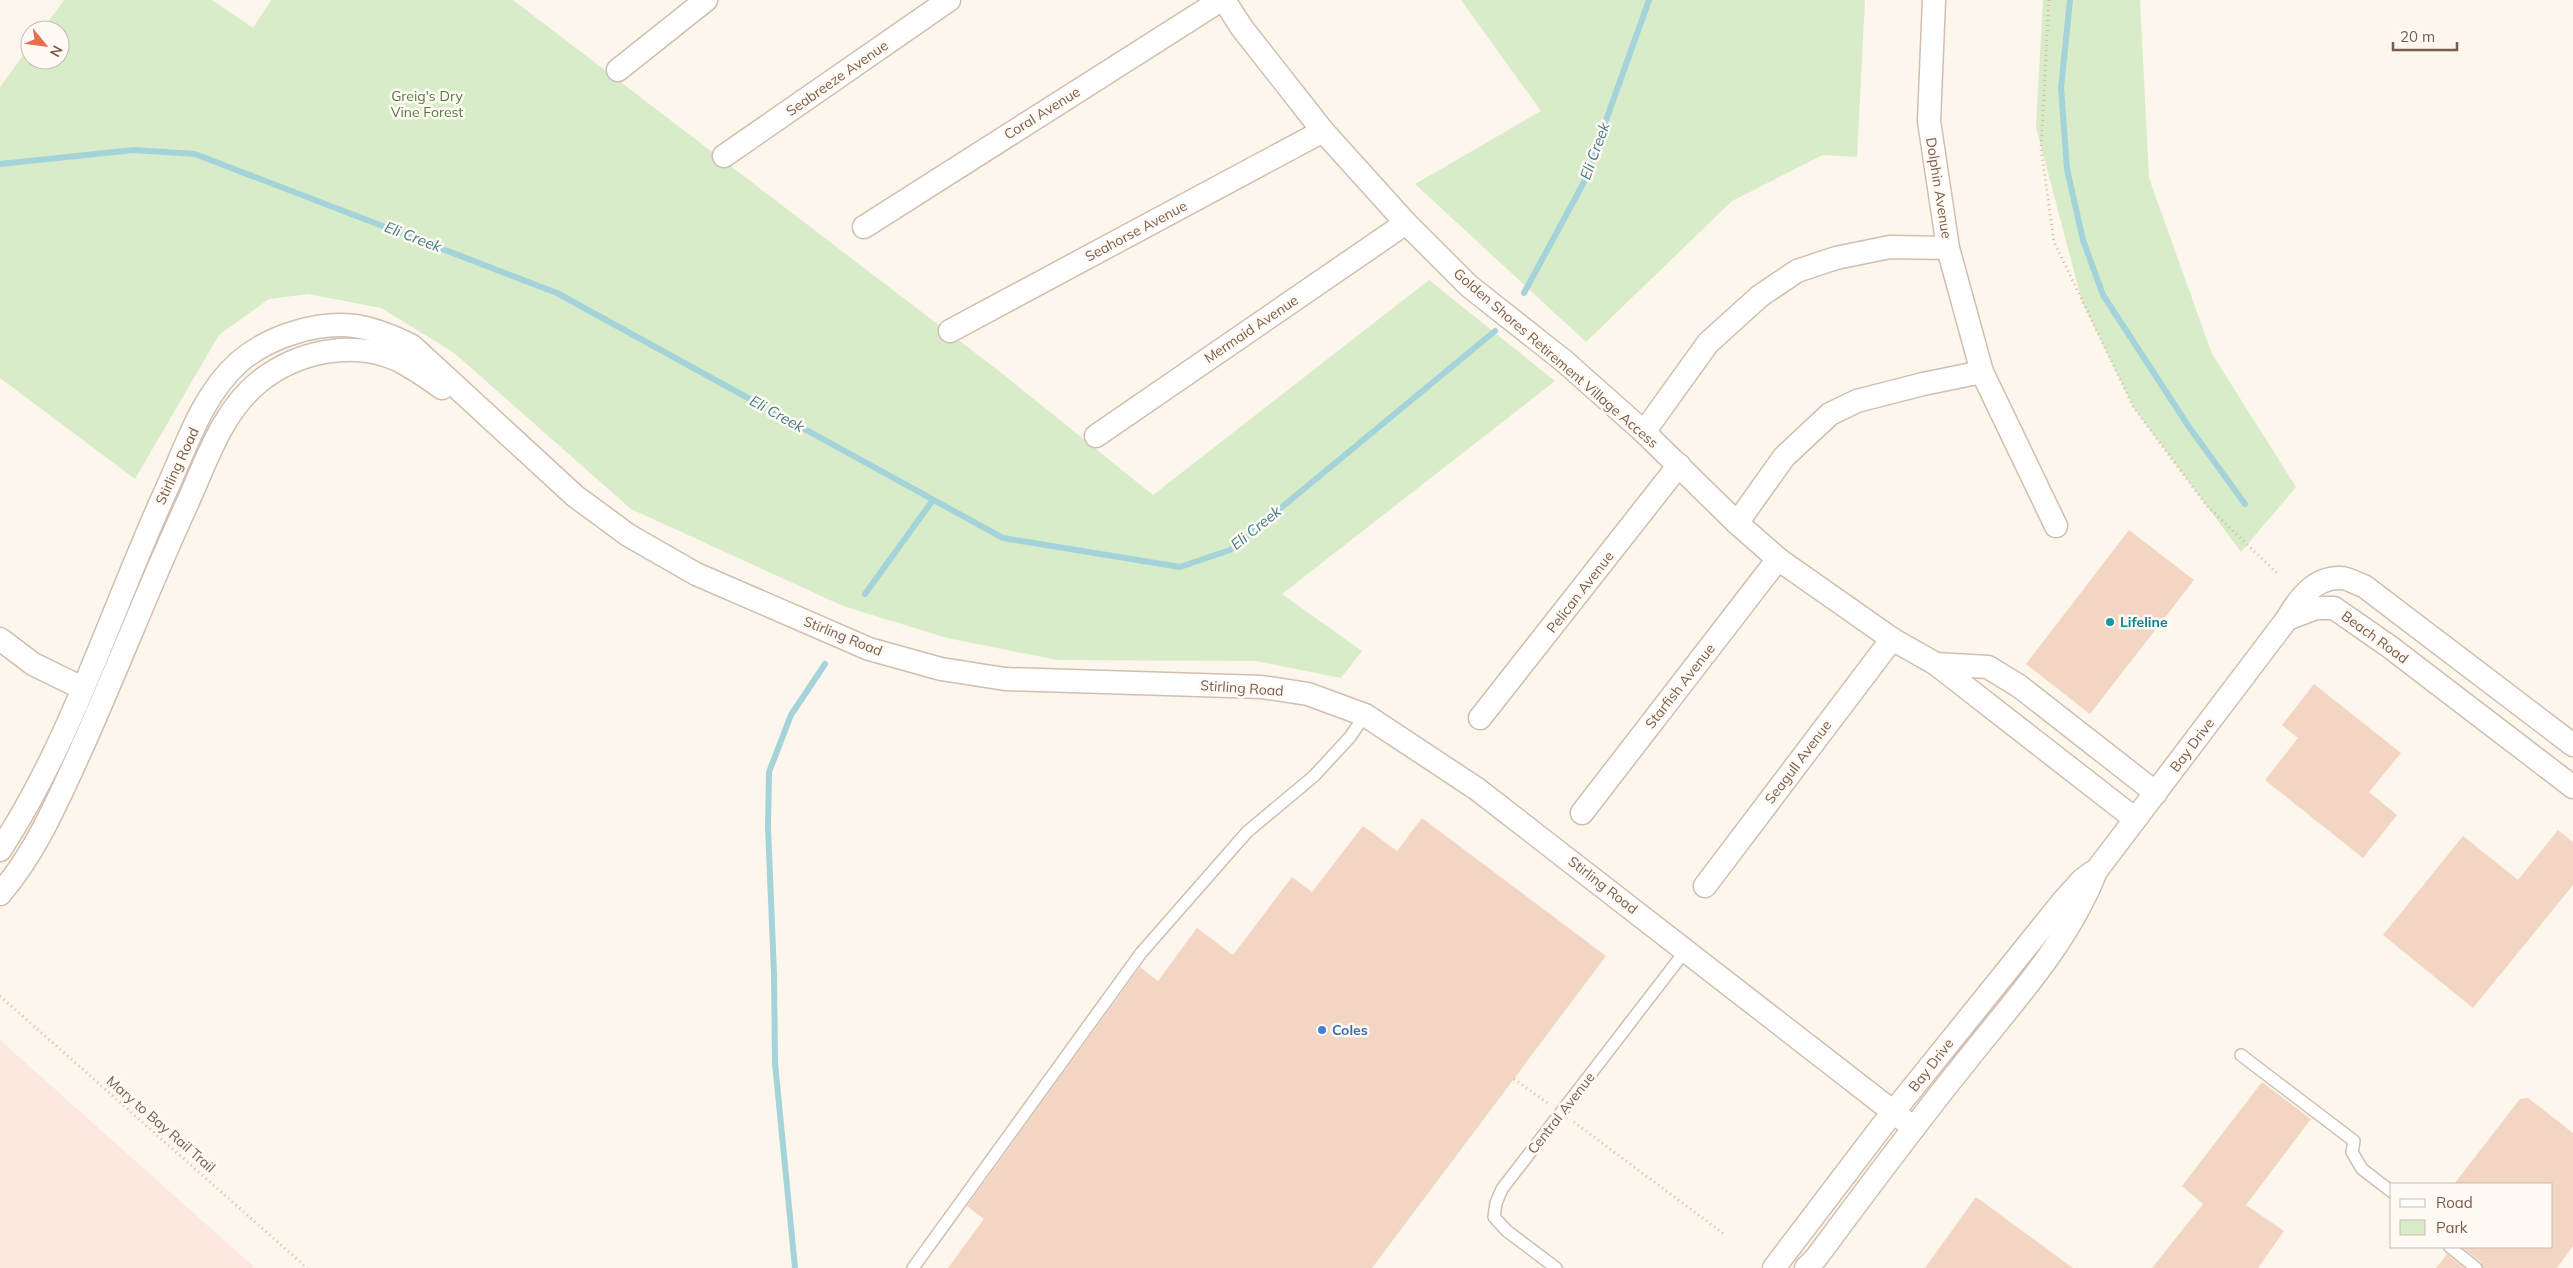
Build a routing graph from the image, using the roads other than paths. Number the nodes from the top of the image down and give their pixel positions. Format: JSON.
{"nodes":[{"id":1,"x":706,"y":0,"type":"edge"},
{"id":2,"x":949,"y":0,"type":"edge"},
{"id":3,"x":1222,"y":0,"type":"edge"},
{"id":4,"x":1934,"y":0,"type":"edge"},
{"id":5,"x":618,"y":70,"type":"dead end"},
{"id":6,"x":1323,"y":131,"type":"junction"},
{"id":7,"x":724,"y":156,"type":"dead end"},
{"id":8,"x":1406,"y":223,"type":"junction"},
{"id":9,"x":864,"y":227,"type":"dead end"},
{"id":10,"x":1948,"y":248,"type":"junction"},
{"id":11,"x":950,"y":331,"type":"dead end"},
{"id":12,"x":1982,"y":372,"type":"junction"},
{"id":13,"x":497,"y":425,"type":"junction"},
{"id":14,"x":1644,"y":432,"type":"junction"},
{"id":15,"x":1096,"y":436,"type":"dead end"},
{"id":16,"x":1679,"y":465,"type":"junction"},
{"id":17,"x":1737,"y":523,"type":"junction"},
{"id":18,"x":2056,"y":526,"type":"dead end"},
{"id":19,"x":1778,"y":560,"type":"junction"},
{"id":20,"x":2287,"y":619,"type":"junction"},
{"id":21,"x":0,"y":639,"type":"edge"},
{"id":22,"x":1892,"y":639,"type":"junction"},
{"id":23,"x":1936,"y":664,"type":"junction"},
{"id":24,"x":82,"y":688,"type":"junction"},
{"id":25,"x":1366,"y":715,"type":"junction"},
{"id":26,"x":1480,"y":718,"type":"dead end"},
{"id":27,"x":2573,"y":745,"type":"edge"},
{"id":28,"x":2573,"y":787,"type":"edge"},
{"id":29,"x":2156,"y":794,"type":"junction"},
{"id":30,"x":1582,"y":813,"type":"dead end"},
{"id":31,"x":2135,"y":820,"type":"junction"},
{"id":32,"x":0,"y":850,"type":"edge"},
{"id":33,"x":2096,"y":870,"type":"junction"},
{"id":34,"x":1705,"y":886,"type":"dead end"},
{"id":35,"x":0,"y":894,"type":"edge"},
{"id":36,"x":1686,"y":950,"type":"junction"},
{"id":37,"x":2240,"y":1055,"type":"dead end"},
{"id":38,"x":1894,"y":1112,"type":"junction"},
{"id":39,"x":1914,"y":1128,"type":"junction"},
{"id":40,"x":2390,"y":1190,"type":"edge"},
{"id":41,"x":2451,"y":1248,"type":"edge"},
{"id":42,"x":912,"y":1268,"type":"edge"},
{"id":43,"x":1556,"y":1268,"type":"edge"},
{"id":44,"x":1774,"y":1268,"type":"edge"},
{"id":45,"x":1806,"y":1268,"type":"edge"},
{"id":46,"x":2476,"y":1268,"type":"edge"}],
"edges":[{"from":1,"to":5,"type":"street"},
{"from":2,"to":7,"type":"street","name":"Seabreeze Avenue"},
{"from":3,"to":6,"type":"street","name":"Golden Shores Retirement Village Access"},
{"from":3,"to":9,"type":"street","name":"Coral Avenue"},
{"from":4,"to":10,"type":"street","name":"Dolphin Avenue"},
{"from":6,"to":8,"type":"street","name":"Golden Shores Retirement Village Access"},
{"from":6,"to":11,"type":"street","name":"Seahorse Avenue"},
{"from":8,"to":14,"type":"street","name":"Golden Shores Retirement Village Access"},
{"from":8,"to":15,"type":"street","name":"Mermaid Avenue"},
{"from":10,"to":12,"type":"street","name":"Dolphin Avenue"},
{"from":10,"to":14,"type":"street"},
{"from":12,"to":17,"type":"street"},
{"from":12,"to":18,"type":"street","name":"Dolphin Avenue"},
{"from":13,"to":24,"type":"street","name":"Stirling Road"},
{"from":13,"to":25,"type":"street","name":"Stirling Road"},
{"from":13,"to":35,"type":"street","name":"Stirling Road"},
{"from":14,"to":16,"type":"street","name":"Golden Shores Retirement Village Access"},
{"from":16,"to":17,"type":"street","name":"Golden Shores Retirement Village Access"},
{"from":16,"to":26,"type":"street","name":"Pelican Avenue"},
{"from":17,"to":19,"type":"street","name":"Golden Shores Retirement Village Access"},
{"from":19,"to":22,"type":"street","name":"Golden Shores Retirement Village Access"},
{"from":19,"to":30,"type":"street","name":"Starfish Avenue"},
{"from":20,"to":27,"type":"street"},
{"from":20,"to":28,"type":"street","name":"Beach Road"},
{"from":20,"to":29,"type":"street","name":"Bay Drive"},
{"from":21,"to":24,"type":"street"},
{"from":22,"to":23,"type":"street","name":"Golden Shores Retirement Village Access"},
{"from":22,"to":34,"type":"street","name":"Seagull Avenue"},
{"from":23,"to":29,"type":"street","name":"Golden Shores Retirement Village Access"},
{"from":23,"to":31,"type":"street","name":"Golden Shores Retirement Village Access"},
{"from":24,"to":32,"type":"street","name":"Stirling Road"},
{"from":25,"to":36,"type":"street","name":"Stirling Road"},
{"from":25,"to":42,"type":"lane"},
{"from":29,"to":31,"type":"street","name":"Bay Drive"},
{"from":31,"to":33,"type":"street","name":"Bay Drive"},
{"from":33,"to":38,"type":"street","name":"Bay Drive"},
{"from":33,"to":39,"type":"street","name":"Bay Drive"},
{"from":36,"to":38,"type":"street","name":"Stirling Road"},
{"from":36,"to":43,"type":"lane","name":"Central Avenue"},
{"from":37,"to":40,"type":"lane"},
{"from":38,"to":39,"type":"street","name":"Stirling Road"},
{"from":38,"to":44,"type":"street","name":"Bay Drive"},
{"from":39,"to":45,"type":"street","name":"Bay Drive"},
{"from":41,"to":46,"type":"lane"}]}
